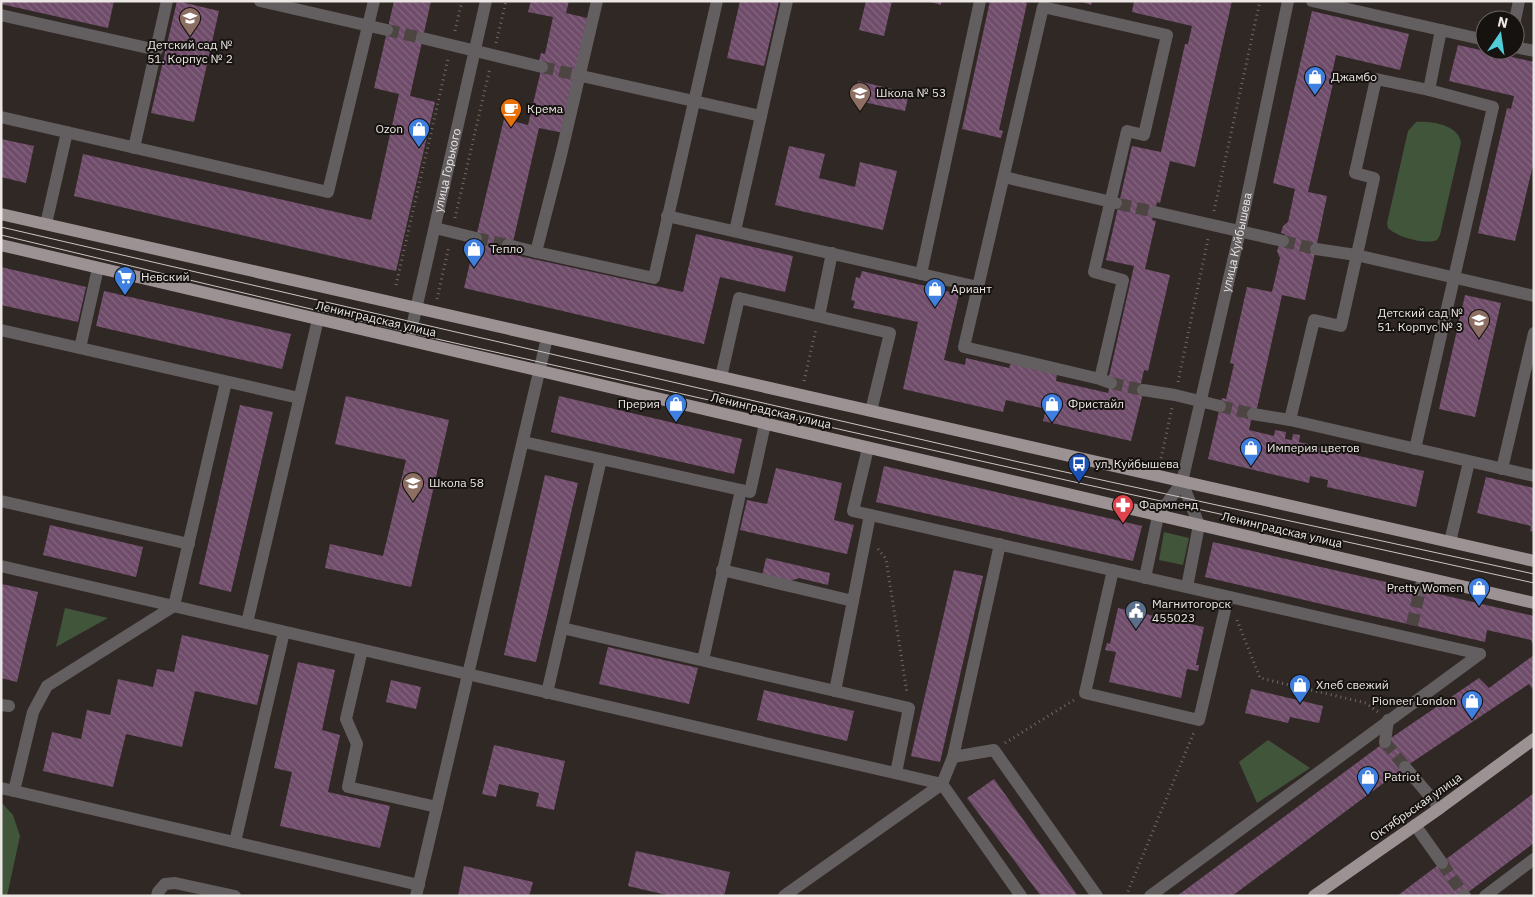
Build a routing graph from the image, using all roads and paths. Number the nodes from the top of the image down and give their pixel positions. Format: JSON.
{"nodes":[{"id":1,"x":167,"y":1,"type":"edge"},
{"id":2,"x":260,"y":1,"type":"edge"},
{"id":3,"x":374,"y":1,"type":"edge"},
{"id":4,"x":462,"y":1,"type":"edge"},
{"id":5,"x":486,"y":1,"type":"edge"},
{"id":6,"x":506,"y":1,"type":"edge"},
{"id":7,"x":597,"y":1,"type":"edge"},
{"id":8,"x":717,"y":1,"type":"edge"},
{"id":9,"x":787,"y":1,"type":"edge"},
{"id":10,"x":980,"y":1,"type":"edge"},
{"id":11,"x":1260,"y":1,"type":"edge"},
{"id":12,"x":1288,"y":1,"type":"edge"},
{"id":13,"x":1312,"y":1,"type":"edge"},
{"id":14,"x":1,"y":15,"type":"edge"},
{"id":15,"x":368,"y":26,"type":"junction"},
{"id":16,"x":386,"y":30,"type":"tunnel mouth"},
{"id":17,"x":1441,"y":30,"type":"junction"},
{"id":18,"x":422,"y":38,"type":"tunnel mouth"},
{"id":19,"x":1475,"y":38,"type":"edge"},
{"id":20,"x":452,"y":45,"type":"junction"},
{"id":21,"x":157,"y":50,"type":"junction"},
{"id":22,"x":475,"y":50,"type":"junction"},
{"id":23,"x":494,"y":55,"type":"junction"},
{"id":24,"x":542,"y":67,"type":"tunnel mouth"},
{"id":25,"x":578,"y":76,"type":"junction"},
{"id":26,"x":1428,"y":90,"type":"junction"},
{"id":27,"x":694,"y":102,"type":"junction"},
{"id":28,"x":761,"y":116,"type":"junction"},
{"id":29,"x":1,"y":117,"type":"edge"},
{"id":30,"x":68,"y":132,"type":"junction"},
{"id":31,"x":134,"y":148,"type":"junction"},
{"id":32,"x":1004,"y":178,"type":"junction"},
{"id":33,"x":1114,"y":203,"type":"junction"},
{"id":34,"x":1154,"y":212,"type":"tunnel mouth"},
{"id":35,"x":1,"y":214,"type":"edge"},
{"id":36,"x":667,"y":216,"type":"junction"},
{"id":37,"x":46,"y":224,"type":"junction"},
{"id":38,"x":1212,"y":225,"type":"junction"},
{"id":39,"x":435,"y":228,"type":"junction"},
{"id":40,"x":735,"y":231,"type":"junction"},
{"id":41,"x":1240,"y":231,"type":"junction"},
{"id":42,"x":452,"y":232,"type":"junction"},
{"id":43,"x":476,"y":238,"type":"tunnel mouth"},
{"id":44,"x":1284,"y":241,"type":"tunnel mouth"},
{"id":45,"x":1,"y":245,"type":"edge"},
{"id":46,"x":508,"y":245,"type":"tunnel mouth"},
{"id":47,"x":1316,"y":248,"type":"tunnel mouth"},
{"id":48,"x":536,"y":252,"type":"junction"},
{"id":49,"x":832,"y":253,"type":"junction"},
{"id":50,"x":1356,"y":255,"type":"junction"},
{"id":51,"x":98,"y":268,"type":"junction"},
{"id":52,"x":921,"y":274,"type":"junction"},
{"id":53,"x":1454,"y":279,"type":"junction"},
{"id":54,"x":396,"y":285,"type":"dead end"},
{"id":55,"x":978,"y":287,"type":"junction"},
{"id":56,"x":1534,"y":296,"type":"edge"},
{"id":57,"x":417,"y":308,"type":"junction"},
{"id":58,"x":434,"y":312,"type":"junction"},
{"id":59,"x":819,"y":316,"type":"junction"},
{"id":60,"x":318,"y":319,"type":"junction"},
{"id":61,"x":1,"y":330,"type":"edge"},
{"id":62,"x":1534,"y":333,"type":"edge"},
{"id":63,"x":547,"y":338,"type":"junction"},
{"id":64,"x":409,"y":340,"type":"junction"},
{"id":65,"x":80,"y":348,"type":"junction"},
{"id":66,"x":540,"y":371,"type":"junction"},
{"id":67,"x":721,"y":377,"type":"junction"},
{"id":68,"x":226,"y":382,"type":"junction"},
{"id":69,"x":1143,"y":390,"type":"tunnel mouth"},
{"id":70,"x":802,"y":395,"type":"junction"},
{"id":71,"x":1175,"y":395,"type":"junction"},
{"id":72,"x":299,"y":398,"type":"junction"},
{"id":73,"x":1201,"y":401,"type":"junction"},
{"id":74,"x":1220,"y":406,"type":"tunnel mouth"},
{"id":75,"x":871,"y":411,"type":"junction"},
{"id":76,"x":1253,"y":414,"type":"tunnel mouth"},
{"id":77,"x":1290,"y":420,"type":"junction"},
{"id":78,"x":765,"y":424,"type":"junction"},
{"id":79,"x":524,"y":442,"type":"junction"},
{"id":80,"x":868,"y":448,"type":"junction"},
{"id":81,"x":1415,"y":450,"type":"junction"},
{"id":82,"x":601,"y":459,"type":"junction"},
{"id":83,"x":1469,"y":462,"type":"junction"},
{"id":84,"x":1502,"y":469,"type":"junction"},
{"id":85,"x":1157,"y":476,"type":"junction"},
{"id":86,"x":1534,"y":476,"type":"edge"},
{"id":87,"x":1182,"y":482,"type":"junction"},
{"id":88,"x":741,"y":490,"type":"junction"},
{"id":89,"x":1,"y":501,"type":"edge"},
{"id":90,"x":870,"y":515,"type":"junction"},
{"id":91,"x":1158,"y":516,"type":"junction"},
{"id":92,"x":1198,"y":525,"type":"junction"},
{"id":93,"x":867,"y":532,"type":"junction"},
{"id":94,"x":1450,"y":542,"type":"junction"},
{"id":95,"x":188,"y":544,"type":"junction"},
{"id":96,"x":1000,"y":544,"type":"junction"},
{"id":97,"x":1534,"y":561,"type":"edge"},
{"id":98,"x":1,"y":566,"type":"edge"},
{"id":99,"x":722,"y":570,"type":"junction"},
{"id":100,"x":1113,"y":570,"type":"junction"},
{"id":101,"x":1145,"y":578,"type":"junction"},
{"id":102,"x":1188,"y":587,"type":"junction"},
{"id":103,"x":1228,"y":597,"type":"junction"},
{"id":104,"x":853,"y":601,"type":"junction"},
{"id":105,"x":1534,"y":603,"type":"edge"},
{"id":106,"x":174,"y":606,"type":"junction"},
{"id":107,"x":247,"y":623,"type":"junction"},
{"id":108,"x":1412,"y":625,"type":"tunnel mouth"},
{"id":109,"x":562,"y":628,"type":"junction"},
{"id":110,"x":284,"y":632,"type":"junction"},
{"id":111,"x":1409,"y":638,"type":"junction"},
{"id":112,"x":362,"y":650,"type":"junction"},
{"id":113,"x":703,"y":660,"type":"junction"},
{"id":114,"x":468,"y":674,"type":"junction"},
{"id":115,"x":835,"y":691,"type":"junction"},
{"id":116,"x":547,"y":693,"type":"junction"},
{"id":117,"x":1086,"y":693,"type":"junction"},
{"id":118,"x":1366,"y":703,"type":"dead end"},
{"id":119,"x":909,"y":708,"type":"junction"},
{"id":120,"x":1200,"y":720,"type":"junction"},
{"id":121,"x":1388,"y":720,"type":"junction"},
{"id":122,"x":1534,"y":739,"type":"edge"},
{"id":123,"x":1385,"y":742,"type":"dead end"},
{"id":124,"x":994,"y":750,"type":"junction"},
{"id":125,"x":953,"y":757,"type":"junction"},
{"id":126,"x":1405,"y":767,"type":"tunnel mouth"},
{"id":127,"x":896,"y":773,"type":"junction"},
{"id":128,"x":942,"y":784,"type":"junction"},
{"id":129,"x":1,"y":788,"type":"edge"},
{"id":130,"x":14,"y":791,"type":"junction"},
{"id":131,"x":437,"y":807,"type":"junction"},
{"id":132,"x":1440,"y":808,"type":"junction"},
{"id":133,"x":1415,"y":825,"type":"junction"},
{"id":134,"x":235,"y":842,"type":"junction"},
{"id":135,"x":1534,"y":859,"type":"edge"},
{"id":136,"x":1442,"y":863,"type":"tunnel mouth"},
{"id":137,"x":418,"y":890,"type":"edge"},
{"id":138,"x":157,"y":896,"type":"edge"},
{"id":139,"x":235,"y":896,"type":"edge"},
{"id":140,"x":784,"y":896,"type":"edge"},
{"id":141,"x":1021,"y":896,"type":"edge"},
{"id":142,"x":1097,"y":896,"type":"edge"},
{"id":143,"x":1126,"y":896,"type":"edge"},
{"id":144,"x":1150,"y":896,"type":"edge"},
{"id":145,"x":1314,"y":896,"type":"edge"},
{"id":146,"x":1485,"y":896,"type":"edge"}],
"edges":[{"from":1,"to":21,"type":"street"},
{"from":2,"to":15,"type":"street"},
{"from":3,"to":15,"type":"street"},
{"from":4,"to":20,"type":"path"},
{"from":5,"to":22,"type":"street","name":"улица Горького"},
{"from":6,"to":23,"type":"path"},
{"from":7,"to":25,"type":"street"},
{"from":8,"to":27,"type":"street"},
{"from":9,"to":28,"type":"street"},
{"from":10,"to":52,"type":"street"},
{"from":11,"to":38,"type":"path"},
{"from":12,"to":41,"type":"street","name":"улица Куйбышева"},
{"from":13,"to":17,"type":"street"},
{"from":14,"to":21,"type":"street"},
{"from":15,"to":16,"type":"street"},
{"from":15,"to":31,"type":"street"},
{"from":17,"to":19,"type":"street"},
{"from":17,"to":26,"type":"street"},
{"from":18,"to":20,"type":"street"},
{"from":20,"to":22,"type":"street"},
{"from":20,"to":54,"type":"path"},
{"from":21,"to":31,"type":"street"},
{"from":22,"to":23,"type":"street"},
{"from":22,"to":39,"type":"street","name":"улица Горького"},
{"from":23,"to":24,"type":"street"},
{"from":23,"to":42,"type":"path"},
{"from":25,"to":27,"type":"street"},
{"from":25,"to":48,"type":"street"},
{"from":26,"to":50,"type":"street"},
{"from":26,"to":53,"type":"street"},
{"from":27,"to":28,"type":"street"},
{"from":27,"to":36,"type":"street"},
{"from":28,"to":40,"type":"street"},
{"from":29,"to":30,"type":"street"},
{"from":30,"to":31,"type":"street"},
{"from":30,"to":37,"type":"street"},
{"from":32,"to":33,"type":"street"},
{"from":32,"to":33,"type":"street"},
{"from":32,"to":55,"type":"street"},
{"from":33,"to":55,"type":"street"},
{"from":34,"to":38,"type":"street"},
{"from":35,"to":37,"type":"main road","name":"Ленинградская улица"},
{"from":36,"to":40,"type":"street"},
{"from":36,"to":48,"type":"street"},
{"from":37,"to":57,"type":"main road","name":"Ленинградская улица"},
{"from":38,"to":41,"type":"street"},
{"from":38,"to":71,"type":"path"},
{"from":39,"to":42,"type":"street"},
{"from":39,"to":57,"type":"street","name":"улица Горького"},
{"from":40,"to":49,"type":"street"},
{"from":41,"to":44,"type":"street"},
{"from":41,"to":73,"type":"street","name":"улица Куйбышева"},
{"from":42,"to":43,"type":"street"},
{"from":42,"to":58,"type":"path"},
{"from":45,"to":51,"type":"main road","name":"Ленинградская улица"},
{"from":46,"to":48,"type":"street"},
{"from":47,"to":50,"type":"street"},
{"from":49,"to":52,"type":"street"},
{"from":49,"to":59,"type":"street"},
{"from":50,"to":53,"type":"street"},
{"from":50,"to":77,"type":"street"},
{"from":51,"to":60,"type":"main road","name":"Ленинградская улица"},
{"from":51,"to":65,"type":"street"},
{"from":52,"to":55,"type":"street"},
{"from":53,"to":56,"type":"street"},
{"from":53,"to":81,"type":"street"},
{"from":57,"to":58,"type":"main road","name":"Ленинградская улица"},
{"from":57,"to":64,"type":"street","name":"улица Горького"},
{"from":58,"to":63,"type":"main road","name":"Ленинградская улица"},
{"from":59,"to":67,"type":"street"},
{"from":59,"to":70,"type":"path"},
{"from":59,"to":75,"type":"street"},
{"from":60,"to":64,"type":"main road","name":"Ленинградская улица"},
{"from":60,"to":72,"type":"street"},
{"from":61,"to":65,"type":"street"},
{"from":62,"to":84,"type":"street"},
{"from":63,"to":66,"type":"street"},
{"from":63,"to":67,"type":"main road","name":"Ленинградская улица"},
{"from":64,"to":66,"type":"main road","name":"Ленинградская улица"},
{"from":65,"to":68,"type":"street"},
{"from":66,"to":78,"type":"main road","name":"Ленинградская улица"},
{"from":66,"to":79,"type":"street"},
{"from":67,"to":70,"type":"main road","name":"Ленинградская улица"},
{"from":68,"to":72,"type":"street"},
{"from":68,"to":95,"type":"street"},
{"from":69,"to":71,"type":"street"},
{"from":70,"to":75,"type":"main road","name":"Ленинградская улица"},
{"from":71,"to":73,"type":"street"},
{"from":71,"to":85,"type":"path"},
{"from":72,"to":107,"type":"street"},
{"from":73,"to":74,"type":"street"},
{"from":73,"to":87,"type":"street","name":"улица Куйбышева"},
{"from":75,"to":85,"type":"main road","name":"Ленинградская улица"},
{"from":76,"to":77,"type":"street"},
{"from":77,"to":81,"type":"street"},
{"from":78,"to":80,"type":"main road","name":"Ленинградская улица"},
{"from":78,"to":88,"type":"street"},
{"from":79,"to":82,"type":"street"},
{"from":79,"to":114,"type":"street"},
{"from":80,"to":90,"type":"street"},
{"from":80,"to":91,"type":"main road","name":"Ленинградская улица"},
{"from":81,"to":83,"type":"street"},
{"from":82,"to":88,"type":"street"},
{"from":82,"to":109,"type":"street"},
{"from":83,"to":84,"type":"street"},
{"from":83,"to":94,"type":"street"},
{"from":84,"to":86,"type":"street"},
{"from":85,"to":87,"type":"main road","name":"Ленинградская улица"},
{"from":87,"to":91,"type":"street","name":"улица Куйбышева"},
{"from":87,"to":92,"type":"street"},
{"from":87,"to":94,"type":"main road","name":"Ленинградская улица"},
{"from":88,"to":99,"type":"street"},
{"from":89,"to":95,"type":"street"},
{"from":90,"to":93,"type":"street"},
{"from":90,"to":96,"type":"street"},
{"from":91,"to":92,"type":"main road","name":"Ленинградская улица"},
{"from":91,"to":101,"type":"street"},
{"from":92,"to":102,"type":"street"},
{"from":92,"to":105,"type":"main road","name":"Ленинградская улица"},
{"from":93,"to":104,"type":"street"},
{"from":93,"to":119,"type":"path"},
{"from":94,"to":97,"type":"main road","name":"Ленинградская улица"},
{"from":95,"to":106,"type":"street"},
{"from":96,"to":100,"type":"street"},
{"from":96,"to":125,"type":"street"},
{"from":98,"to":106,"type":"street"},
{"from":99,"to":104,"type":"street"},
{"from":99,"to":113,"type":"street"},
{"from":100,"to":101,"type":"street"},
{"from":100,"to":117,"type":"street"},
{"from":101,"to":102,"type":"street"},
{"from":102,"to":103,"type":"street"},
{"from":103,"to":111,"type":"street"},
{"from":103,"to":118,"type":"path"},
{"from":103,"to":120,"type":"street"},
{"from":104,"to":115,"type":"street"},
{"from":106,"to":107,"type":"street"},
{"from":106,"to":130,"type":"street"},
{"from":107,"to":110,"type":"street"},
{"from":108,"to":111,"type":"street"},
{"from":109,"to":113,"type":"street"},
{"from":109,"to":116,"type":"street"},
{"from":110,"to":112,"type":"street"},
{"from":110,"to":134,"type":"street"},
{"from":111,"to":121,"type":"street"},
{"from":112,"to":114,"type":"street"},
{"from":112,"to":131,"type":"street"},
{"from":113,"to":115,"type":"street"},
{"from":114,"to":116,"type":"street"},
{"from":114,"to":131,"type":"street"},
{"from":115,"to":119,"type":"street"},
{"from":116,"to":127,"type":"street"},
{"from":117,"to":120,"type":"street"},
{"from":117,"to":124,"type":"path"},
{"from":119,"to":127,"type":"street"},
{"from":120,"to":143,"type":"path"},
{"from":121,"to":123,"type":"street"},
{"from":121,"to":144,"type":"street"},
{"from":122,"to":132,"type":"main road","name":"Октябрьская улица"},
{"from":124,"to":125,"type":"street"},
{"from":124,"to":142,"type":"street"},
{"from":125,"to":128,"type":"street"},
{"from":126,"to":132,"type":"street"},
{"from":127,"to":128,"type":"street"},
{"from":128,"to":140,"type":"street"},
{"from":128,"to":141,"type":"street"},
{"from":129,"to":130,"type":"street"},
{"from":130,"to":134,"type":"street"},
{"from":131,"to":137,"type":"street"},
{"from":132,"to":133,"type":"main road","name":"Октябрьская улица"},
{"from":133,"to":136,"type":"street"},
{"from":133,"to":145,"type":"main road","name":"Октябрьская улица"},
{"from":134,"to":137,"type":"street"},
{"from":135,"to":146,"type":"street"},
{"from":138,"to":139,"type":"street"}]}
